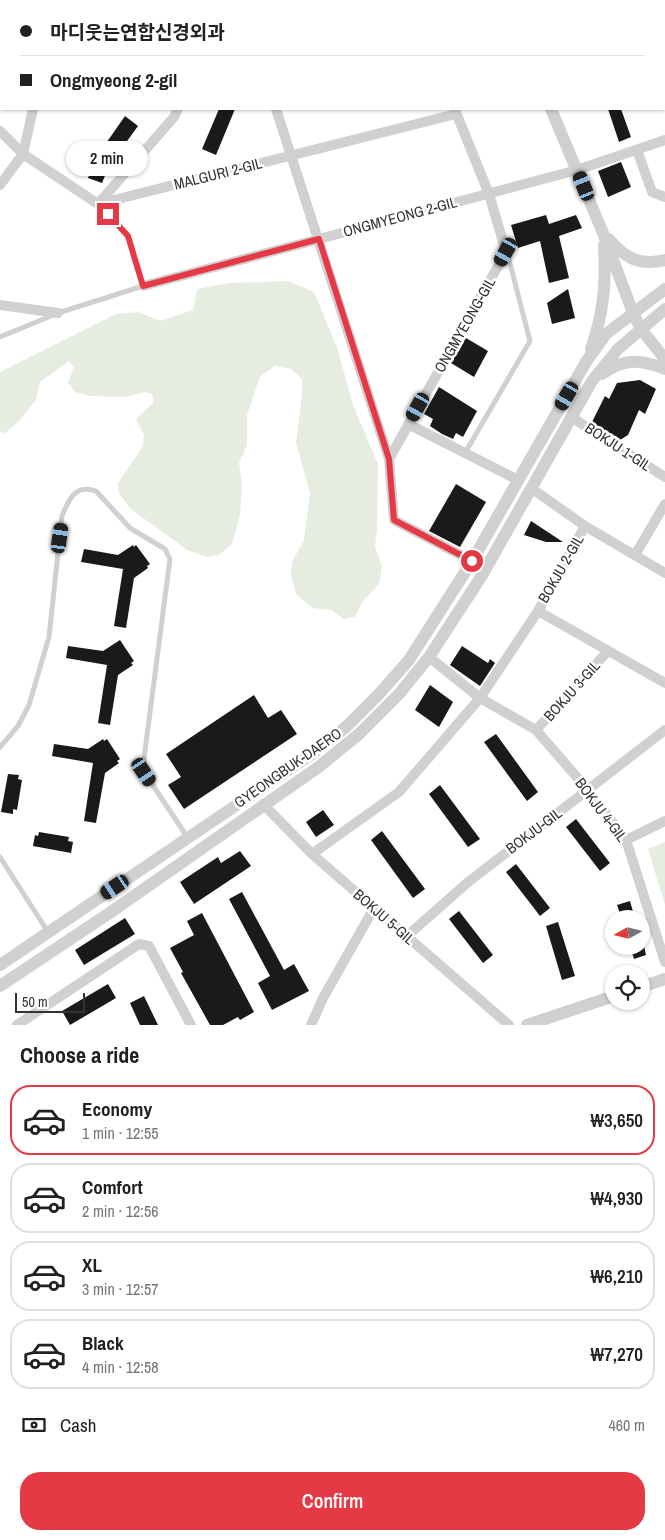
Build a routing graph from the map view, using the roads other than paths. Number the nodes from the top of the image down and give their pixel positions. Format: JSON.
{"nodes":[{"id":1,"x":33,"y":110,"type":"edge"},
{"id":2,"x":178,"y":110,"type":"edge"},
{"id":3,"x":276,"y":110,"type":"edge"},
{"id":4,"x":551,"y":110,"type":"edge"},
{"id":5,"x":455,"y":111,"type":"edge"},
{"id":6,"x":0,"y":131,"type":"edge"},
{"id":7,"x":665,"y":140,"type":"edge"},
{"id":8,"x":637,"y":150,"type":"junction"},
{"id":9,"x":23,"y":154,"type":"junction"},
{"id":10,"x":291,"y":155,"type":"junction"},
{"id":11,"x":577,"y":170,"type":"junction"},
{"id":12,"x":0,"y":185,"type":"edge"},
{"id":13,"x":488,"y":194,"type":"junction"},
{"id":14,"x":665,"y":197,"type":"edge"},
{"id":15,"x":98,"y":204,"type":"junction"},
{"id":16,"x":603,"y":233,"type":"junction"},
{"id":17,"x":319,"y":239,"type":"junction"},
{"id":18,"x":506,"y":252,"type":"junction"},
{"id":19,"x":665,"y":260,"type":"edge"},
{"id":20,"x":143,"y":286,"type":"junction"},
{"id":21,"x":665,"y":289,"type":"edge"},
{"id":22,"x":0,"y":305,"type":"edge"},
{"id":23,"x":665,"y":309,"type":"edge"},
{"id":24,"x":58,"y":313,"type":"junction"},
{"id":25,"x":633,"y":313,"type":"junction"},
{"id":26,"x":641,"y":329,"type":"junction"},
{"id":27,"x":0,"y":337,"type":"edge"},
{"id":28,"x":665,"y":360,"type":"edge"},
{"id":29,"x":586,"y":362,"type":"junction"},
{"id":30,"x":665,"y":369,"type":"edge"},
{"id":31,"x":592,"y":381,"type":"junction"},
{"id":32,"x":571,"y":417,"type":"junction"},
{"id":33,"x":408,"y":424,"type":"junction"},
{"id":34,"x":465,"y":453,"type":"junction"},
{"id":35,"x":389,"y":459,"type":"junction"},
{"id":36,"x":665,"y":477,"type":"edge"},
{"id":37,"x":518,"y":480,"type":"junction"},
{"id":38,"x":531,"y":488,"type":"junction"},
{"id":39,"x":665,"y":504,"type":"edge"},
{"id":40,"x":585,"y":526,"type":"junction"},
{"id":41,"x":635,"y":556,"type":"junction"},
{"id":42,"x":472,"y":561,"type":"junction"},
{"id":43,"x":665,"y":573,"type":"edge"},
{"id":44,"x":538,"y":611,"type":"junction"},
{"id":45,"x":608,"y":651,"type":"junction"},
{"id":46,"x":429,"y":657,"type":"junction"},
{"id":47,"x":665,"y":683,"type":"edge"},
{"id":48,"x":480,"y":698,"type":"junction"},
{"id":49,"x":536,"y":730,"type":"junction"},
{"id":50,"x":665,"y":730,"type":"edge"},
{"id":51,"x":0,"y":747,"type":"edge"},
{"id":52,"x":588,"y":790,"type":"junction"},
{"id":53,"x":263,"y":804,"type":"junction"},
{"id":54,"x":665,"y":821,"type":"edge"},
{"id":55,"x":188,"y":838,"type":"junction"},
{"id":56,"x":626,"y":840,"type":"junction"},
{"id":57,"x":312,"y":854,"type":"junction"},
{"id":58,"x":0,"y":857,"type":"edge"},
{"id":59,"x":374,"y":908,"type":"junction"},
{"id":60,"x":49,"y":932,"type":"junction"},
{"id":61,"x":407,"y":936,"type":"junction"},
{"id":62,"x":665,"y":962,"type":"edge"},
{"id":63,"x":0,"y":965,"type":"edge"},
{"id":64,"x":665,"y":979,"type":"edge"},
{"id":65,"x":650,"y":984,"type":"edge"},
{"id":66,"x":0,"y":986,"type":"edge"},
{"id":67,"x":605,"y":999,"type":"edge"},
{"id":68,"x":17,"y":1025,"type":"edge"},
{"id":69,"x":192,"y":1025,"type":"edge"},
{"id":70,"x":311,"y":1025,"type":"edge"},
{"id":71,"x":509,"y":1025,"type":"edge"},
{"id":72,"x":527,"y":1025,"type":"edge"}],
"edges":[{"from":1,"to":9,"type":"street"},
{"from":2,"to":15,"type":"street"},
{"from":3,"to":10,"type":"street"},
{"from":4,"to":11,"type":"street"},
{"from":5,"to":10,"type":"street","name":"MALGURI 2-GIL"},
{"from":5,"to":13,"type":"street"},
{"from":6,"to":9,"type":"street"},
{"from":7,"to":8,"type":"street","name":"ONGMYEONG 2-GIL"},
{"from":8,"to":11,"type":"street","name":"ONGMYEONG 2-GIL"},
{"from":8,"to":14,"type":"street"},
{"from":9,"to":12,"type":"street"},
{"from":9,"to":15,"type":"street"},
{"from":10,"to":15,"type":"street","name":"MALGURI 2-GIL"},
{"from":10,"to":17,"type":"street"},
{"from":11,"to":13,"type":"street","name":"ONGMYEONG 2-GIL"},
{"from":11,"to":16,"type":"street"},
{"from":13,"to":17,"type":"street","name":"ONGMYEONG 2-GIL"},
{"from":13,"to":18,"type":"street"},
{"from":15,"to":20,"type":"lane"},
{"from":16,"to":19,"type":"street"},
{"from":16,"to":25,"type":"street"},
{"from":16,"to":29,"type":"street"},
{"from":17,"to":20,"type":"street","name":"ONGMYEONG 2-GIL"},
{"from":17,"to":35,"type":"street"},
{"from":18,"to":33,"type":"street","name":"ONGMYEONG-GIL"},
{"from":18,"to":34,"type":"lane"},
{"from":20,"to":24,"type":"lane"},
{"from":21,"to":25,"type":"street","name":"GYEONGBUK-DAERO"},
{"from":22,"to":24,"type":"street"},
{"from":23,"to":26,"type":"street","name":"GYEONGBUK-DAERO"},
{"from":24,"to":27,"type":"lane"},
{"from":25,"to":26,"type":"street"},
{"from":25,"to":29,"type":"street","name":"GYEONGBUK-DAERO"},
{"from":26,"to":28,"type":"street"},
{"from":26,"to":31,"type":"street","name":"GYEONGBUK-DAERO"},
{"from":29,"to":37,"type":"street","name":"GYEONGBUK-DAERO"},
{"from":30,"to":31,"type":"street"},
{"from":31,"to":32,"type":"street","name":"GYEONGBUK-DAERO"},
{"from":32,"to":36,"type":"street","name":"BOKJU 1-GIL"},
{"from":32,"to":38,"type":"street","name":"GYEONGBUK-DAERO"},
{"from":33,"to":34,"type":"street"},
{"from":33,"to":35,"type":"street","name":"ONGMYEONG-GIL"},
{"from":34,"to":37,"type":"street"},
{"from":35,"to":42,"type":"street"},
{"from":37,"to":42,"type":"street","name":"GYEONGBUK-DAERO"},
{"from":38,"to":40,"type":"street","name":"BOKJU 2-GIL"},
{"from":38,"to":46,"type":"street","name":"GYEONGBUK-DAERO"},
{"from":39,"to":41,"type":"street"},
{"from":40,"to":41,"type":"street","name":"BOKJU 2-GIL"},
{"from":40,"to":44,"type":"street","name":"BOKJU 2-GIL"},
{"from":41,"to":43,"type":"street","name":"BOKJU 2-GIL"},
{"from":42,"to":55,"type":"street","name":"GYEONGBUK-DAERO"},
{"from":44,"to":45,"type":"street","name":"BOKJU 3-GIL"},
{"from":44,"to":48,"type":"street","name":"BOKJU 2-GIL"},
{"from":45,"to":47,"type":"street","name":"BOKJU 3-GIL"},
{"from":45,"to":49,"type":"street","name":"BOKJU 3-GIL"},
{"from":46,"to":48,"type":"street","name":"BOKJU 4-GIL"},
{"from":46,"to":53,"type":"street","name":"GYEONGBUK-DAERO"},
{"from":48,"to":49,"type":"street","name":"BOKJU 4-GIL"},
{"from":48,"to":57,"type":"street"},
{"from":49,"to":52,"type":"street","name":"BOKJU 4-GIL"},
{"from":50,"to":52,"type":"street","name":"BOKJU-GIL"},
{"from":51,"to":55,"type":"lane"},
{"from":52,"to":56,"type":"street","name":"BOKJU 4-GIL"},
{"from":52,"to":61,"type":"street","name":"BOKJU-GIL"},
{"from":53,"to":57,"type":"street","name":"BOKJU 5-GIL"},
{"from":53,"to":66,"type":"street","name":"GYEONGBUK-DAERO"},
{"from":54,"to":56,"type":"street"},
{"from":55,"to":60,"type":"street","name":"GYEONGBUK-DAERO"},
{"from":56,"to":62,"type":"street","name":"BOKJU 4-GIL"},
{"from":57,"to":59,"type":"street","name":"BOKJU 5-GIL"},
{"from":58,"to":60,"type":"lane"},
{"from":59,"to":61,"type":"street","name":"BOKJU 5-GIL"},
{"from":59,"to":70,"type":"street"},
{"from":60,"to":63,"type":"street","name":"GYEONGBUK-DAERO"},
{"from":61,"to":71,"type":"street","name":"BOKJU 5-GIL"},
{"from":64,"to":65,"type":"street"},
{"from":67,"to":72,"type":"street"},
{"from":68,"to":69,"type":"street"}]}
